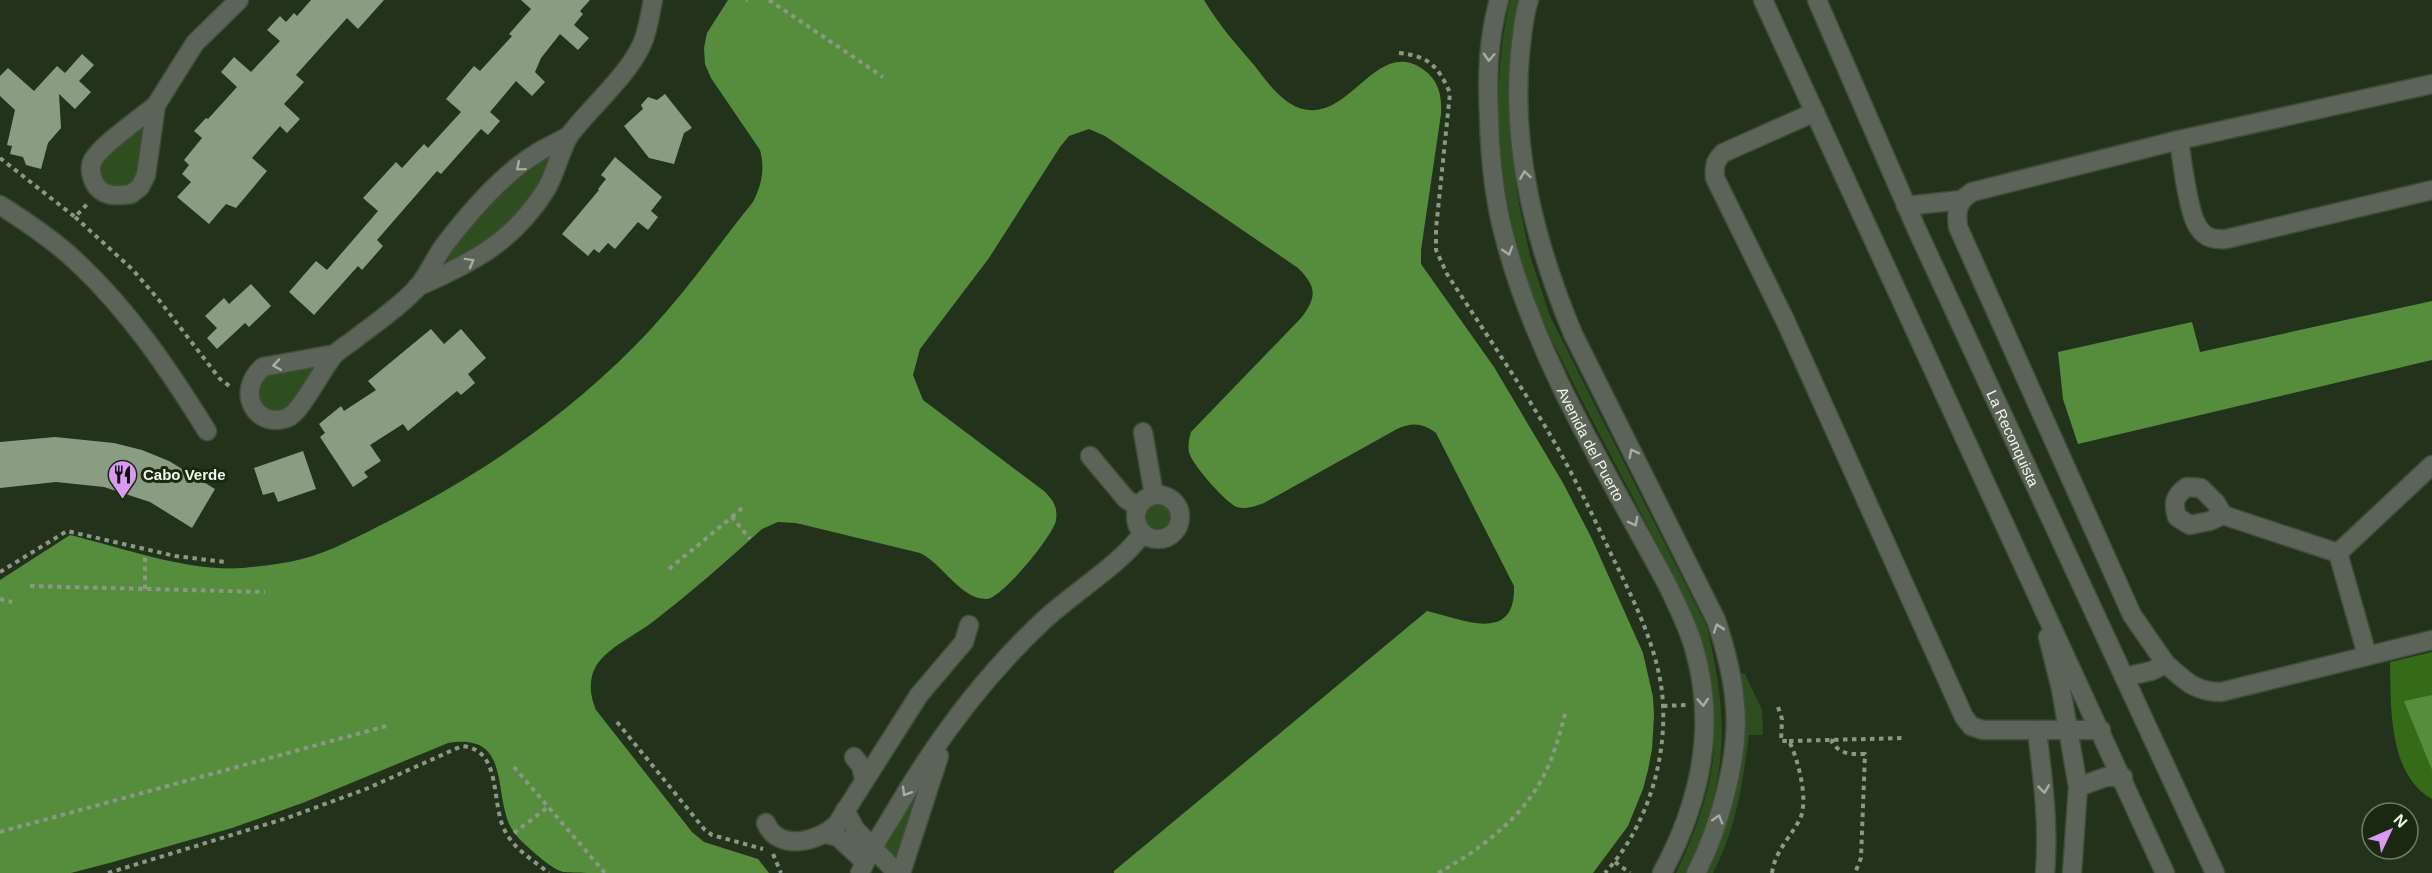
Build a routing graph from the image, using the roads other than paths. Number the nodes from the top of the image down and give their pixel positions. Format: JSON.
{"nodes":[{"id":1,"x":239,"y":0,"type":"edge"},
{"id":2,"x":653,"y":0,"type":"edge"},
{"id":3,"x":1499,"y":0,"type":"edge"},
{"id":4,"x":1529,"y":0,"type":"edge"},
{"id":5,"x":1763,"y":0,"type":"edge"},
{"id":6,"x":1817,"y":0,"type":"edge"},
{"id":7,"x":2432,"y":84,"type":"edge"},
{"id":8,"x":156,"y":105,"type":"junction"},
{"id":9,"x":1815,"y":112,"type":"junction"},
{"id":10,"x":569,"y":136,"type":"junction"},
{"id":11,"x":2179,"y":140,"type":"junction"},
{"id":12,"x":2432,"y":190,"type":"edge"},
{"id":13,"x":1961,"y":200,"type":"junction"},
{"id":14,"x":0,"y":204,"type":"edge"},
{"id":15,"x":1906,"y":206,"type":"junction"},
{"id":16,"x":417,"y":287,"type":"junction"},
{"id":17,"x":335,"y":354,"type":"junction"},
{"id":18,"x":207,"y":431,"type":"dead end"},
{"id":19,"x":1143,"y":432,"type":"dead end"},
{"id":20,"x":1090,"y":456,"type":"dead end"},
{"id":21,"x":2432,"y":465,"type":"edge"},
{"id":22,"x":1154,"y":495,"type":"junction"},
{"id":23,"x":1137,"y":507,"type":"junction"},
{"id":24,"x":2223,"y":515,"type":"dead end"},
{"id":25,"x":1143,"y":533,"type":"junction"},
{"id":26,"x":2338,"y":553,"type":"junction"},
{"id":27,"x":2036,"y":592,"type":"junction"},
{"id":28,"x":969,"y":625,"type":"dead end"},
{"id":29,"x":2432,"y":640,"type":"edge"},
{"id":30,"x":2367,"y":655,"type":"junction"},
{"id":31,"x":2166,"y":664,"type":"junction"},
{"id":32,"x":2124,"y":677,"type":"junction"},
{"id":33,"x":951,"y":727,"type":"junction"},
{"id":34,"x":2068,"y":730,"type":"junction"},
{"id":35,"x":2101,"y":730,"type":"junction"},
{"id":36,"x":2037,"y":731,"type":"junction"},
{"id":37,"x":854,"y":757,"type":"dead end"},
{"id":38,"x":2123,"y":777,"type":"junction"},
{"id":39,"x":864,"y":779,"type":"junction"},
{"id":40,"x":2078,"y":787,"type":"junction"},
{"id":41,"x":845,"y":810,"type":"junction"},
{"id":42,"x":766,"y":823,"type":"dead end"},
{"id":43,"x":827,"y":834,"type":"junction"},
{"id":44,"x":866,"y":861,"type":"edge"},
{"id":45,"x":899,"y":873,"type":"edge"},
{"id":46,"x":1662,"y":873,"type":"edge"},
{"id":47,"x":1696,"y":873,"type":"edge"},
{"id":48,"x":2045,"y":873,"type":"edge"},
{"id":49,"x":2072,"y":873,"type":"edge"},
{"id":50,"x":2165,"y":873,"type":"edge"},
{"id":51,"x":2215,"y":873,"type":"edge"}],
"edges":[{"from":1,"to":8,"type":"street"},
{"from":2,"to":10,"type":"street"},
{"from":3,"to":46,"type":"street","name":"Avenida del Puerto","one_way":true},
{"from":47,"to":4,"type":"street","name":"Avenida del Puerto","one_way":true},
{"from":5,"to":9,"type":"street"},
{"from":6,"to":15,"type":"street","name":"La Reconquista"},
{"from":7,"to":11,"type":"street"},
{"from":8,"to":8,"type":"street"},
{"from":9,"to":27,"type":"street"},
{"from":9,"to":36,"type":"street"},
{"from":10,"to":16,"type":"street","one_way":true},
{"from":16,"to":10,"type":"street","one_way":true},
{"from":11,"to":12,"type":"street"},
{"from":11,"to":13,"type":"street"},
{"from":13,"to":15,"type":"street"},
{"from":13,"to":31,"type":"street"},
{"from":14,"to":18,"type":"street"},
{"from":15,"to":32,"type":"street","name":"La Reconquista"},
{"from":16,"to":17,"type":"street"},
{"from":17,"to":17,"type":"street","one_way":true},
{"from":19,"to":22,"type":"street"},
{"from":20,"to":23,"type":"street"},
{"from":21,"to":26,"type":"street"},
{"from":22,"to":23,"type":"street"},
{"from":22,"to":25,"type":"street"},
{"from":23,"to":25,"type":"street"},
{"from":24,"to":26,"type":"street"},
{"from":25,"to":33,"type":"street"},
{"from":26,"to":30,"type":"street"},
{"from":27,"to":34,"type":"street"},
{"from":27,"to":35,"type":"street"},
{"from":28,"to":39,"type":"street"},
{"from":29,"to":30,"type":"street"},
{"from":30,"to":31,"type":"street"},
{"from":31,"to":32,"type":"street"},
{"from":32,"to":51,"type":"street","name":"La Reconquista"},
{"from":33,"to":44,"type":"street","one_way":true},
{"from":33,"to":45,"type":"street"},
{"from":34,"to":35,"type":"street"},
{"from":34,"to":36,"type":"street"},
{"from":34,"to":40,"type":"street"},
{"from":35,"to":38,"type":"street"},
{"from":36,"to":48,"type":"street","one_way":true},
{"from":37,"to":39,"type":"street"},
{"from":38,"to":40,"type":"street"},
{"from":38,"to":50,"type":"street"},
{"from":39,"to":41,"type":"street"},
{"from":40,"to":49,"type":"street"},
{"from":41,"to":43,"type":"street"},
{"from":41,"to":44,"type":"street"},
{"from":42,"to":43,"type":"street"},
{"from":43,"to":44,"type":"street"},
{"from":44,"to":45,"type":"street"}]}
